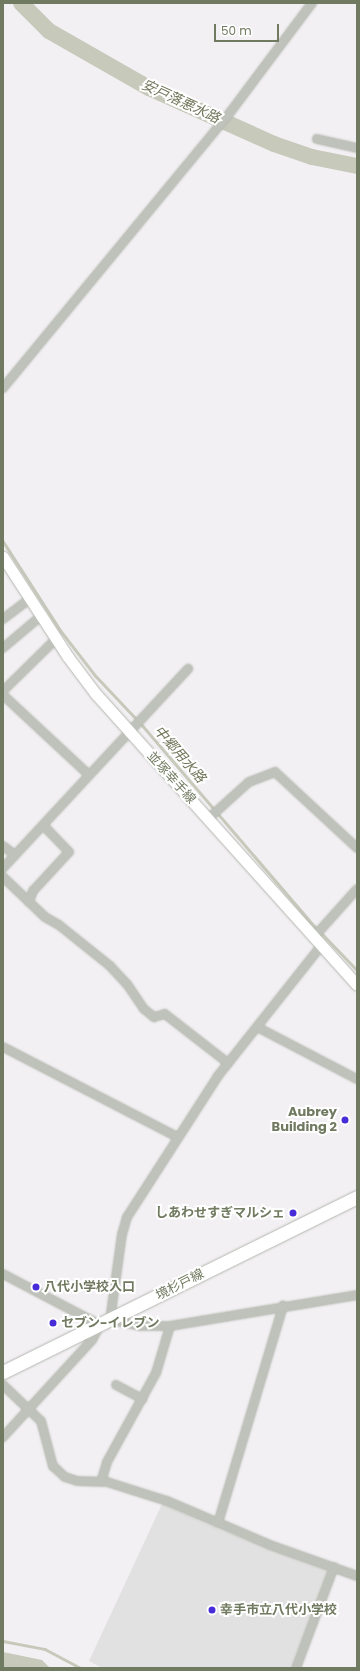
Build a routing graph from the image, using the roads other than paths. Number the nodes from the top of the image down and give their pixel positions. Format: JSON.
{"nodes":[{"id":1,"x":312,"y":3,"type":"edge"},
{"id":2,"x":317,"y":139,"type":"dead end"},
{"id":3,"x":357,"y":148,"type":"edge"},
{"id":4,"x":3,"y":388,"type":"edge"},
{"id":5,"x":4,"y":562,"type":"edge"},
{"id":6,"x":30,"y":599,"type":"junction"},
{"id":7,"x":42,"y":616,"type":"junction"},
{"id":8,"x":3,"y":619,"type":"edge"},
{"id":9,"x":56,"y":639,"type":"junction"},
{"id":10,"x":3,"y":648,"type":"edge"},
{"id":11,"x":188,"y":669,"type":"dead end"},
{"id":12,"x":3,"y":691,"type":"edge"},
{"id":13,"x":3,"y":695,"type":"edge"},
{"id":14,"x":129,"y":730,"type":"junction"},
{"id":15,"x":88,"y":774,"type":"junction"},
{"id":16,"x":208,"y":819,"type":"junction"},
{"id":17,"x":43,"y":825,"type":"junction"},
{"id":18,"x":3,"y":846,"type":"edge"},
{"id":19,"x":357,"y":848,"type":"edge"},
{"id":20,"x":15,"y":855,"type":"junction"},
{"id":21,"x":3,"y":868,"type":"edge"},
{"id":22,"x":3,"y":877,"type":"edge"},
{"id":23,"x":357,"y":889,"type":"edge"},
{"id":24,"x":29,"y":902,"type":"junction"},
{"id":25,"x":318,"y":941,"type":"junction"},
{"id":26,"x":357,"y":985,"type":"edge"},
{"id":27,"x":257,"y":1027,"type":"junction"},
{"id":28,"x":3,"y":1047,"type":"edge"},
{"id":29,"x":228,"y":1064,"type":"junction"},
{"id":30,"x":357,"y":1079,"type":"edge"},
{"id":31,"x":177,"y":1137,"type":"junction"},
{"id":32,"x":357,"y":1197,"type":"edge"},
{"id":33,"x":3,"y":1274,"type":"edge"},
{"id":34,"x":357,"y":1295,"type":"edge"},
{"id":35,"x":283,"y":1306,"type":"junction"},
{"id":36,"x":105,"y":1322,"type":"junction"},
{"id":37,"x":170,"y":1326,"type":"junction"},
{"id":38,"x":3,"y":1372,"type":"edge"},
{"id":39,"x":116,"y":1385,"type":"dead end"},
{"id":40,"x":3,"y":1386,"type":"edge"},
{"id":41,"x":142,"y":1399,"type":"junction"},
{"id":42,"x":28,"y":1411,"type":"junction"},
{"id":43,"x":3,"y":1437,"type":"edge"},
{"id":44,"x":101,"y":1482,"type":"junction"},
{"id":45,"x":218,"y":1523,"type":"junction"},
{"id":46,"x":334,"y":1567,"type":"junction"},
{"id":47,"x":357,"y":1576,"type":"edge"},
{"id":48,"x":296,"y":1668,"type":"edge"}],
"edges":[{"from":1,"to":4,"type":"street"},
{"from":2,"to":3,"type":"street"},
{"from":5,"to":6,"type":"main road","name":"並塚幸手線"},
{"from":6,"to":7,"type":"main road","name":"並塚幸手線"},
{"from":6,"to":8,"type":"street"},
{"from":7,"to":9,"type":"main road","name":"並塚幸手線"},
{"from":7,"to":10,"type":"street"},
{"from":9,"to":12,"type":"street"},
{"from":9,"to":14,"type":"main road","name":"並塚幸手線"},
{"from":11,"to":14,"type":"street"},
{"from":13,"to":15,"type":"street"},
{"from":14,"to":15,"type":"street"},
{"from":14,"to":16,"type":"main road","name":"並塚幸手線"},
{"from":15,"to":17,"type":"street"},
{"from":16,"to":19,"type":"street"},
{"from":16,"to":25,"type":"main road","name":"並塚幸手線"},
{"from":17,"to":20,"type":"street"},
{"from":17,"to":24,"type":"street"},
{"from":18,"to":20,"type":"street"},
{"from":20,"to":21,"type":"street"},
{"from":22,"to":24,"type":"street"},
{"from":23,"to":25,"type":"street"},
{"from":24,"to":29,"type":"street"},
{"from":25,"to":26,"type":"main road","name":"並塚幸手線"},
{"from":25,"to":27,"type":"street"},
{"from":27,"to":29,"type":"street"},
{"from":27,"to":30,"type":"street"},
{"from":28,"to":31,"type":"street"},
{"from":29,"to":31,"type":"street"},
{"from":31,"to":36,"type":"street"},
{"from":32,"to":36,"type":"main road","name":"境杉戸線"},
{"from":33,"to":36,"type":"street"},
{"from":34,"to":35,"type":"street"},
{"from":35,"to":37,"type":"street"},
{"from":35,"to":45,"type":"street"},
{"from":36,"to":37,"type":"street"},
{"from":36,"to":38,"type":"main road","name":"境杉戸線"},
{"from":36,"to":42,"type":"street"},
{"from":37,"to":41,"type":"street"},
{"from":39,"to":41,"type":"street"},
{"from":40,"to":42,"type":"street"},
{"from":41,"to":44,"type":"street"},
{"from":42,"to":43,"type":"street"},
{"from":42,"to":44,"type":"street"},
{"from":44,"to":45,"type":"street"},
{"from":45,"to":46,"type":"street"},
{"from":46,"to":47,"type":"street"},
{"from":46,"to":48,"type":"street"}]}
